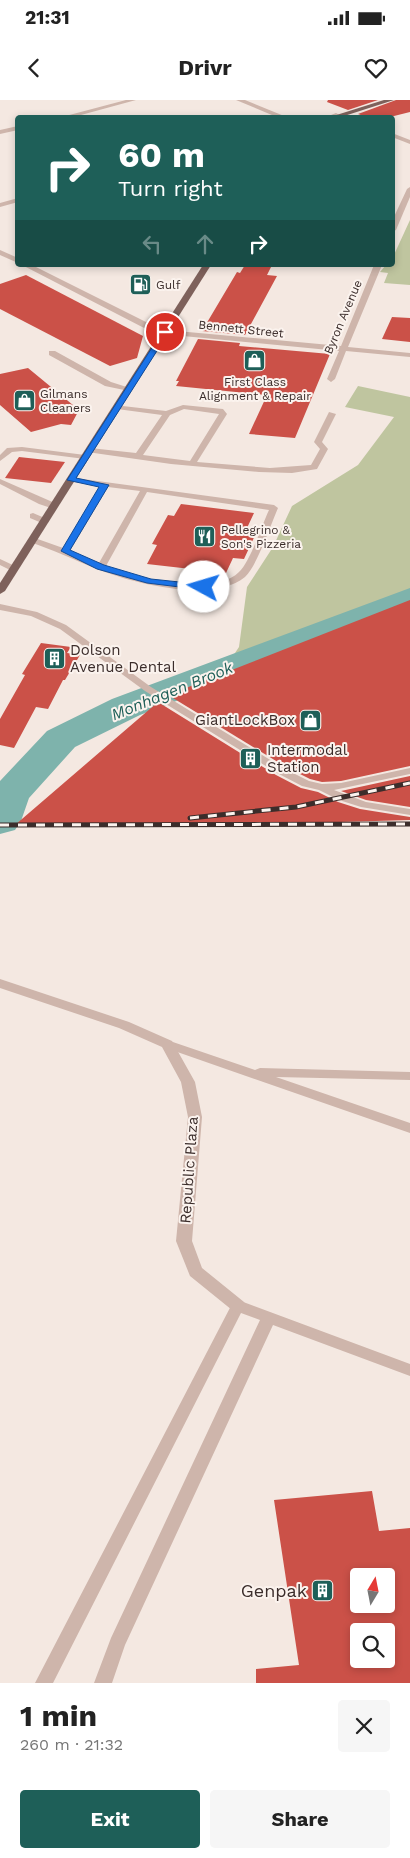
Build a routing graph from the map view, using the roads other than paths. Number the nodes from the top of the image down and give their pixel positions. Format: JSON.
{"nodes":[{"id":1,"x":133,"y":100,"type":"edge"},
{"id":2,"x":240,"y":100,"type":"edge"},
{"id":3,"x":391,"y":100,"type":"edge"},
{"id":4,"x":73,"y":115,"type":"edge"},
{"id":5,"x":278,"y":115,"type":"edge"},
{"id":6,"x":341,"y":115,"type":"edge"},
{"id":7,"x":15,"y":129,"type":"edge"},
{"id":8,"x":0,"y":132,"type":"edge"},
{"id":9,"x":395,"y":136,"type":"edge"},
{"id":10,"x":410,"y":142,"type":"edge"},
{"id":11,"x":410,"y":189,"type":"edge"},
{"id":12,"x":15,"y":201,"type":"edge"},
{"id":13,"x":0,"y":205,"type":"edge"},
{"id":14,"x":395,"y":223,"type":"edge"},
{"id":15,"x":0,"y":252,"type":"edge"},
{"id":16,"x":15,"y":260,"type":"edge"},
{"id":17,"x":30,"y":267,"type":"edge"},
{"id":18,"x":206,"y":267,"type":"edge"},
{"id":19,"x":377,"y":267,"type":"edge"},
{"id":20,"x":165,"y":332,"type":"junction"},
{"id":21,"x":342,"y":350,"type":"junction"},
{"id":22,"x":52,"y":353,"type":"dead end"},
{"id":23,"x":410,"y":355,"type":"edge"},
{"id":24,"x":331,"y":379,"type":"dead end"},
{"id":25,"x":129,"y":389,"type":"junction"},
{"id":26,"x":117,"y":407,"type":"junction"},
{"id":27,"x":167,"y":413,"type":"junction"},
{"id":28,"x":332,"y":414,"type":"dead end"},
{"id":29,"x":88,"y":453,"type":"junction"},
{"id":30,"x":138,"y":456,"type":"junction"},
{"id":31,"x":0,"y":459,"type":"edge"},
{"id":32,"x":192,"y":464,"type":"junction"},
{"id":33,"x":71,"y":480,"type":"junction"},
{"id":34,"x":0,"y":481,"type":"edge"},
{"id":35,"x":105,"y":485,"type":"junction"},
{"id":36,"x":144,"y":491,"type":"junction"},
{"id":37,"x":54,"y":506,"type":"junction"},
{"id":38,"x":33,"y":516,"type":"dead end"},
{"id":39,"x":44,"y":521,"type":"junction"},
{"id":40,"x":32,"y":540,"type":"junction"},
{"id":41,"x":65,"y":551,"type":"junction"},
{"id":42,"x":0,"y":562,"type":"edge"},
{"id":43,"x":100,"y":567,"type":"junction"},
{"id":44,"x":14,"y":569,"type":"junction"},
{"id":45,"x":0,"y":591,"type":"edge"},
{"id":46,"x":0,"y":608,"type":"edge"},
{"id":47,"x":410,"y":771,"type":"edge"},
{"id":48,"x":322,"y":787,"type":"junction"},
{"id":49,"x":410,"y":812,"type":"edge"},
{"id":50,"x":0,"y":983,"type":"edge"},
{"id":51,"x":167,"y":1044,"type":"junction"},
{"id":52,"x":246,"y":1071,"type":"junction"},
{"id":53,"x":410,"y":1076,"type":"edge"},
{"id":54,"x":410,"y":1128,"type":"edge"},
{"id":55,"x":238,"y":1306,"type":"junction"},
{"id":56,"x":269,"y":1317,"type":"junction"},
{"id":57,"x":410,"y":1370,"type":"edge"},
{"id":58,"x":44,"y":1683,"type":"edge"},
{"id":59,"x":104,"y":1683,"type":"edge"}],
"edges":[{"from":1,"to":4,"type":"street"},
{"from":2,"to":5,"type":"street"},
{"from":3,"to":6,"type":"main road"},
{"from":7,"to":8,"type":"street"},
{"from":9,"to":10,"type":"street"},
{"from":11,"to":14,"type":"street"},
{"from":12,"to":13,"type":"street"},
{"from":15,"to":16,"type":"street"},
{"from":17,"to":20,"type":"street","name":"Bennett Street"},
{"from":18,"to":20,"type":"main road"},
{"from":19,"to":21,"type":"street","name":"Byron Avenue"},
{"from":20,"to":21,"type":"street","name":"Bennett Street"},
{"from":20,"to":25,"type":"main road"},
{"from":21,"to":23,"type":"street","name":"Bennett Street"},
{"from":21,"to":24,"type":"street","name":"Byron Avenue"},
{"from":22,"to":25,"type":"lane"},
{"from":25,"to":26,"type":"main road"},
{"from":26,"to":27,"type":"lane"},
{"from":26,"to":29,"type":"main road"},
{"from":27,"to":30,"type":"lane"},
{"from":27,"to":32,"type":"lane"},
{"from":28,"to":32,"type":"lane"},
{"from":29,"to":30,"type":"lane"},
{"from":29,"to":31,"type":"lane"},
{"from":29,"to":33,"type":"main road"},
{"from":30,"to":32,"type":"lane"},
{"from":33,"to":35,"type":"lane"},
{"from":33,"to":37,"type":"main road"},
{"from":34,"to":37,"type":"lane"},
{"from":35,"to":36,"type":"lane"},
{"from":35,"to":41,"type":"lane"},
{"from":36,"to":43,"type":"lane"},
{"from":36,"to":43,"type":"lane"},
{"from":37,"to":39,"type":"main road"},
{"from":38,"to":39,"type":"lane"},
{"from":39,"to":40,"type":"main road"},
{"from":40,"to":41,"type":"lane"},
{"from":40,"to":44,"type":"main road"},
{"from":41,"to":43,"type":"lane"},
{"from":42,"to":44,"type":"lane"},
{"from":44,"to":45,"type":"main road"},
{"from":46,"to":48,"type":"lane"},
{"from":47,"to":48,"type":"lane"},
{"from":48,"to":49,"type":"lane"},
{"from":50,"to":51,"type":"street"},
{"from":51,"to":52,"type":"lane"},
{"from":51,"to":55,"type":"street","name":"Republic Plaza"},
{"from":52,"to":53,"type":"lane"},
{"from":52,"to":54,"type":"lane"},
{"from":55,"to":56,"type":"lane"},
{"from":55,"to":58,"type":"lane"},
{"from":56,"to":57,"type":"lane"},
{"from":56,"to":59,"type":"lane"}]}
